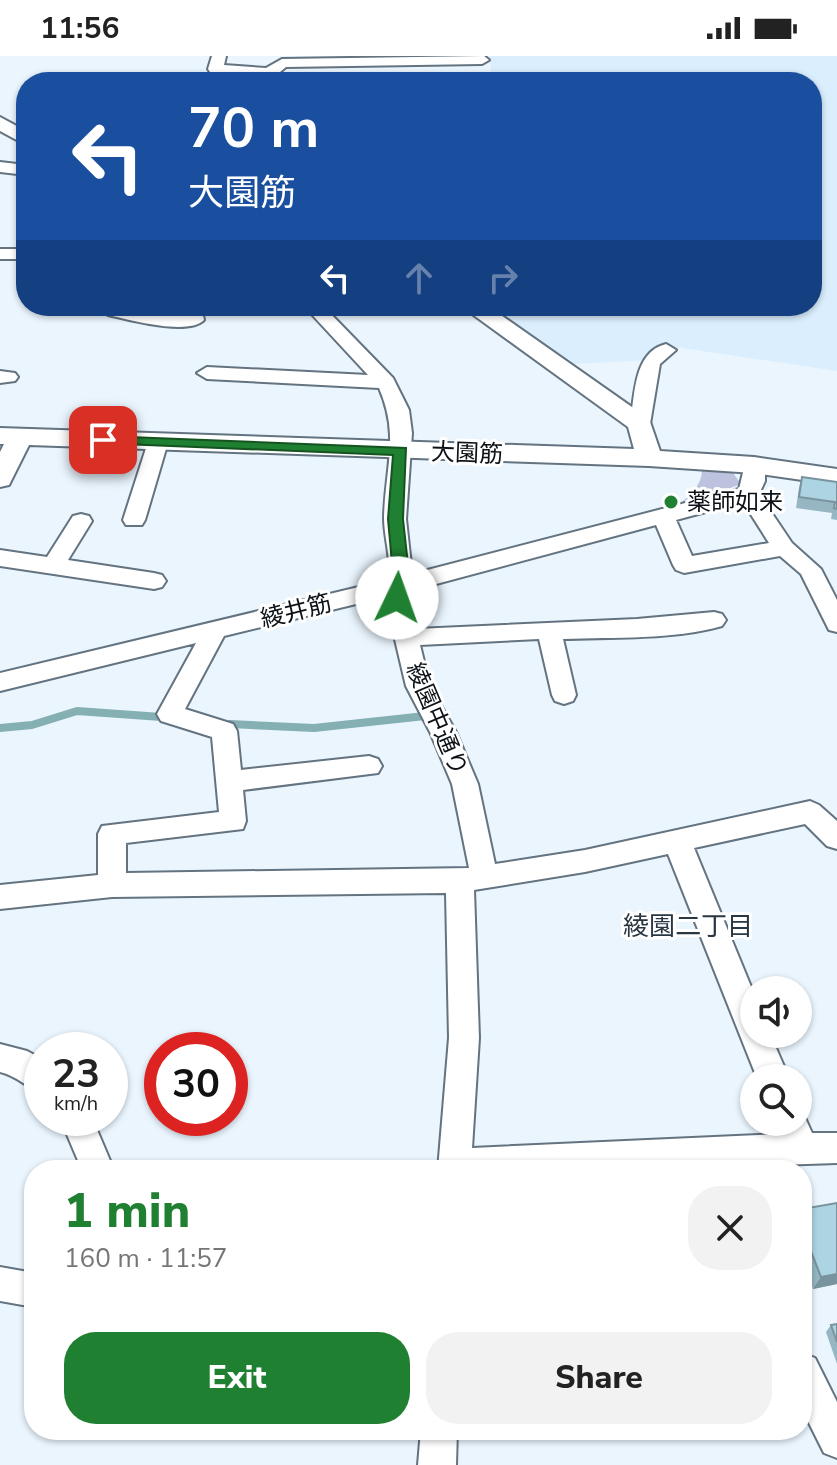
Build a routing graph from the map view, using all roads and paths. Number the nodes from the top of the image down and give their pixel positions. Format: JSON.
{"nodes":[{"id":1,"x":219,"y":56,"type":"edge"},
{"id":2,"x":358,"y":61,"type":"junction"},
{"id":3,"x":481,"y":64,"type":"edge"},
{"id":4,"x":256,"y":72,"type":"edge"},
{"id":5,"x":270,"y":72,"type":"edge"},
{"id":6,"x":352,"y":72,"type":"edge"},
{"id":7,"x":141,"y":316,"type":"edge"},
{"id":8,"x":194,"y":316,"type":"edge"},
{"id":9,"x":323,"y":316,"type":"edge"},
{"id":10,"x":487,"y":316,"type":"edge"},
{"id":11,"x":666,"y":350,"type":"dead end"},
{"id":12,"x":207,"y":373,"type":"dead end"},
{"id":13,"x":386,"y":382,"type":"junction"},
{"id":14,"x":640,"y":424,"type":"junction"},
{"id":15,"x":10,"y":437,"type":"edge"},
{"id":16,"x":158,"y":442,"type":"junction"},
{"id":17,"x":401,"y":451,"type":"junction"},
{"id":18,"x":649,"y":458,"type":"junction"},
{"id":19,"x":754,"y":465,"type":"junction"},
{"id":20,"x":837,"y":477,"type":"edge"},
{"id":21,"x":0,"y":479,"type":"edge"},
{"id":22,"x":748,"y":494,"type":"junction"},
{"id":23,"x":664,"y":517,"type":"junction"},
{"id":24,"x":134,"y":520,"type":"dead end"},
{"id":25,"x":81,"y":521,"type":"dead end"},
{"id":26,"x":784,"y":548,"type":"junction"},
{"id":27,"x":0,"y":558,"type":"edge"},
{"id":28,"x":53,"y":566,"type":"junction"},
{"id":29,"x":154,"y":581,"type":"dead end"},
{"id":30,"x":398,"y":586,"type":"junction"},
{"id":31,"x":714,"y":620,"type":"dead end"},
{"id":32,"x":837,"y":624,"type":"edge"},
{"id":33,"x":549,"y":629,"type":"junction"},
{"id":34,"x":215,"y":631,"type":"junction"},
{"id":35,"x":405,"y":638,"type":"junction"},
{"id":36,"x":0,"y":682,"type":"edge"},
{"id":37,"x":564,"y":695,"type":"dead end"},
{"id":38,"x":369,"y":766,"type":"dead end"},
{"id":39,"x":229,"y":781,"type":"junction"},
{"id":40,"x":837,"y":838,"type":"edge"},
{"id":41,"x":677,"y":841,"type":"junction"},
{"id":42,"x":472,"y":879,"type":"junction"},
{"id":43,"x":112,"y":885,"type":"junction"},
{"id":44,"x":0,"y":897,"type":"edge"},
{"id":45,"x":740,"y":995,"type":"edge"},
{"id":46,"x":0,"y":1058,"type":"edge"},
{"id":47,"x":24,"y":1064,"type":"edge"},
{"id":48,"x":84,"y":1136,"type":"edge"},
{"id":49,"x":793,"y":1136,"type":"edge"},
{"id":50,"x":799,"y":1136,"type":"edge"},
{"id":51,"x":837,"y":1148,"type":"edge"},
{"id":52,"x":94,"y":1160,"type":"edge"},
{"id":53,"x":455,"y":1160,"type":"edge"},
{"id":54,"x":717,"y":1160,"type":"edge"},
{"id":55,"x":0,"y":1284,"type":"edge"},
{"id":56,"x":24,"y":1288,"type":"edge"},
{"id":57,"x":812,"y":1391,"type":"edge"},
{"id":58,"x":438,"y":1440,"type":"edge"},
{"id":59,"x":837,"y":1440,"type":"edge"},
{"id":60,"x":437,"y":1465,"type":"edge"}],
"edges":[{"from":1,"to":4,"type":"street"},
{"from":2,"to":3,"type":"street"},
{"from":2,"to":5,"type":"street"},
{"from":2,"to":6,"type":"street"},
{"from":7,"to":8,"type":"street"},
{"from":9,"to":13,"type":"street","name":"綾園中通り"},
{"from":10,"to":14,"type":"street"},
{"from":11,"to":14,"type":"street"},
{"from":12,"to":13,"type":"street"},
{"from":13,"to":17,"type":"street","name":"綾園中通り"},
{"from":14,"to":18,"type":"street"},
{"from":15,"to":16,"type":"street","name":"大園筋"},
{"from":15,"to":21,"type":"street"},
{"from":16,"to":17,"type":"street","name":"大園筋"},
{"from":16,"to":24,"type":"street"},
{"from":17,"to":18,"type":"street","name":"大園筋"},
{"from":17,"to":30,"type":"street","name":"綾園中通り"},
{"from":18,"to":19,"type":"street","name":"大園筋"},
{"from":19,"to":20,"type":"street","name":"大園筋"},
{"from":19,"to":22,"type":"street"},
{"from":22,"to":23,"type":"street","name":"綾井筋"},
{"from":22,"to":26,"type":"street"},
{"from":23,"to":26,"type":"street"},
{"from":23,"to":30,"type":"street","name":"綾井筋"},
{"from":25,"to":28,"type":"street"},
{"from":26,"to":32,"type":"street"},
{"from":27,"to":28,"type":"street"},
{"from":28,"to":29,"type":"street"},
{"from":30,"to":34,"type":"street","name":"綾井筋"},
{"from":30,"to":35,"type":"street","name":"綾園中通り"},
{"from":31,"to":33,"type":"street"},
{"from":33,"to":35,"type":"street"},
{"from":33,"to":37,"type":"street"},
{"from":34,"to":36,"type":"street","name":"綾井筋"},
{"from":34,"to":39,"type":"street"},
{"from":35,"to":42,"type":"street","name":"綾園中通り"},
{"from":38,"to":39,"type":"street"},
{"from":39,"to":43,"type":"street"},
{"from":40,"to":41,"type":"street"},
{"from":41,"to":42,"type":"street"},
{"from":41,"to":45,"type":"street"},
{"from":42,"to":43,"type":"street"},
{"from":42,"to":53,"type":"street","name":"綾園中通り"},
{"from":43,"to":44,"type":"street"},
{"from":46,"to":47,"type":"street"},
{"from":48,"to":52,"type":"street"},
{"from":49,"to":54,"type":"street"},
{"from":50,"to":51,"type":"street"},
{"from":55,"to":56,"type":"street"},
{"from":57,"to":59,"type":"street"},
{"from":58,"to":60,"type":"street"}]}
